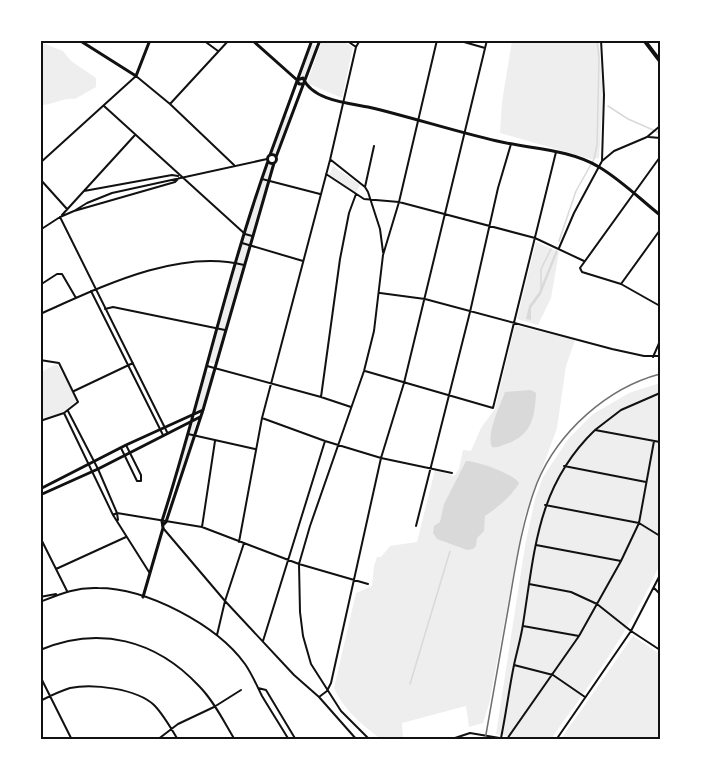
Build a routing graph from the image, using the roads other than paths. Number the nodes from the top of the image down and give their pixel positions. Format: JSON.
{"nodes":[{"id":1,"x":79,"y":40,"type":"edge"},
{"id":2,"x":150,"y":40,"type":"edge"},
{"id":3,"x":203,"y":40,"type":"edge"},
{"id":4,"x":229,"y":40,"type":"edge"},
{"id":5,"x":252,"y":40,"type":"edge"},
{"id":6,"x":320,"y":40,"type":"edge"},
{"id":7,"x":346,"y":40,"type":"edge"},
{"id":8,"x":360,"y":40,"type":"edge"},
{"id":9,"x":437,"y":40,"type":"edge"},
{"id":10,"x":457,"y":40,"type":"edge"},
{"id":11,"x":487,"y":40,"type":"edge"},
{"id":12,"x":584,"y":40,"type":"edge"},
{"id":13,"x":601,"y":40,"type":"edge"},
{"id":14,"x":644,"y":40,"type":"edge"},
{"id":15,"x":312,"y":42,"type":"edge"},
{"id":16,"x":319,"y":46,"type":"junction"},
{"id":17,"x":356,"y":47,"type":"junction"},
{"id":18,"x":485,"y":48,"type":"junction"},
{"id":19,"x":218,"y":51,"type":"junction"},
{"id":20,"x":305,"y":59,"type":"junction"},
{"id":21,"x":660,"y":61,"type":"edge"},
{"id":22,"x":313,"y":62,"type":"junction"},
{"id":23,"x":136,"y":76,"type":"junction"},
{"id":24,"x":297,"y":80,"type":"junction"},
{"id":25,"x":305,"y":84,"type":"junction"},
{"id":26,"x":291,"y":97,"type":"junction"},
{"id":27,"x":298,"y":100,"type":"junction"},
{"id":28,"x":343,"y":101,"type":"junction"},
{"id":29,"x":170,"y":104,"type":"junction"},
{"id":30,"x":104,"y":106,"type":"junction"},
{"id":31,"x":420,"y":119,"type":"junction"},
{"id":32,"x":660,"y":126,"type":"edge"},
{"id":33,"x":279,"y":131,"type":"junction"},
{"id":34,"x":464,"y":133,"type":"junction"},
{"id":35,"x":285,"y":134,"type":"junction"},
{"id":36,"x":135,"y":135,"type":"junction"},
{"id":37,"x":646,"y":137,"type":"junction"},
{"id":38,"x":660,"y":138,"type":"edge"},
{"id":39,"x":275,"y":140,"type":"junction"},
{"id":40,"x":282,"y":143,"type":"junction"},
{"id":41,"x":511,"y":144,"type":"junction"},
{"id":42,"x":374,"y":146,"type":"dead end"},
{"id":43,"x":556,"y":152,"type":"junction"},
{"id":44,"x":270,"y":155,"type":"junction"},
{"id":45,"x":276,"y":157,"type":"junction"},
{"id":46,"x":660,"y":157,"type":"edge"},
{"id":47,"x":267,"y":160,"type":"junction"},
{"id":48,"x":330,"y":160,"type":"junction"},
{"id":49,"x":602,"y":161,"type":"junction"},
{"id":50,"x":40,"y":163,"type":"edge"},
{"id":51,"x":274,"y":163,"type":"junction"},
{"id":52,"x":234,"y":165,"type":"junction"},
{"id":53,"x":594,"y":165,"type":"junction"},
{"id":54,"x":326,"y":174,"type":"junction"},
{"id":55,"x":181,"y":177,"type":"junction"},
{"id":56,"x":262,"y":178,"type":"junction"},
{"id":57,"x":40,"y":179,"type":"edge"},
{"id":58,"x":268,"y":181,"type":"junction"},
{"id":59,"x":125,"y":184,"type":"junction"},
{"id":60,"x":365,"y":187,"type":"junction"},
{"id":61,"x":258,"y":188,"type":"junction"},
{"id":62,"x":265,"y":190,"type":"junction"},
{"id":63,"x":83,"y":191,"type":"junction"},
{"id":64,"x":112,"y":193,"type":"junction"},
{"id":65,"x":320,"y":194,"type":"junction"},
{"id":66,"x":356,"y":194,"type":"junction"},
{"id":67,"x":635,"y":194,"type":"junction"},
{"id":68,"x":370,"y":199,"type":"junction"},
{"id":69,"x":399,"y":202,"type":"junction"},
{"id":70,"x":254,"y":203,"type":"junction"},
{"id":71,"x":261,"y":205,"type":"junction"},
{"id":72,"x":67,"y":209,"type":"junction"},
{"id":73,"x":74,"y":212,"type":"junction"},
{"id":74,"x":446,"y":213,"type":"junction"},
{"id":75,"x":660,"y":214,"type":"edge"},
{"id":76,"x":60,"y":217,"type":"junction"},
{"id":77,"x":249,"y":218,"type":"junction"},
{"id":78,"x":256,"y":220,"type":"junction"},
{"id":79,"x":489,"y":226,"type":"junction"},
{"id":80,"x":660,"y":230,"type":"edge"},
{"id":81,"x":40,"y":231,"type":"edge"},
{"id":82,"x":244,"y":234,"type":"junction"},
{"id":83,"x":252,"y":236,"type":"junction"},
{"id":84,"x":535,"y":238,"type":"junction"},
{"id":85,"x":242,"y":243,"type":"junction"},
{"id":86,"x":249,"y":245,"type":"junction"},
{"id":87,"x":559,"y":249,"type":"junction"},
{"id":88,"x":383,"y":255,"type":"junction"},
{"id":89,"x":303,"y":261,"type":"junction"},
{"id":90,"x":584,"y":261,"type":"junction"},
{"id":91,"x":236,"y":263,"type":"junction"},
{"id":92,"x":244,"y":265,"type":"junction"},
{"id":93,"x":231,"y":280,"type":"junction"},
{"id":94,"x":238,"y":282,"type":"junction"},
{"id":95,"x":621,"y":284,"type":"junction"},
{"id":96,"x":40,"y":285,"type":"edge"},
{"id":97,"x":96,"y":288,"type":"junction"},
{"id":98,"x":91,"y":291,"type":"junction"},
{"id":99,"x":379,"y":292,"type":"junction"},
{"id":100,"x":227,"y":296,"type":"junction"},
{"id":101,"x":234,"y":297,"type":"junction"},
{"id":102,"x":76,"y":298,"type":"junction"},
{"id":103,"x":425,"y":298,"type":"junction"},
{"id":104,"x":660,"y":306,"type":"edge"},
{"id":105,"x":106,"y":309,"type":"junction"},
{"id":106,"x":223,"y":310,"type":"junction"},
{"id":107,"x":101,"y":311,"type":"junction"},
{"id":108,"x":230,"y":312,"type":"junction"},
{"id":109,"x":470,"y":312,"type":"junction"},
{"id":110,"x":40,"y":314,"type":"edge"},
{"id":111,"x":513,"y":323,"type":"junction"},
{"id":112,"x":115,"y":327,"type":"junction"},
{"id":113,"x":218,"y":328,"type":"junction"},
{"id":114,"x":110,"y":330,"type":"junction"},
{"id":115,"x":225,"y":330,"type":"junction"},
{"id":116,"x":660,"y":341,"type":"edge"},
{"id":117,"x":123,"y":343,"type":"junction"},
{"id":118,"x":118,"y":345,"type":"junction"},
{"id":119,"x":214,"y":345,"type":"junction"},
{"id":120,"x":220,"y":347,"type":"junction"},
{"id":121,"x":660,"y":356,"type":"edge"},
{"id":122,"x":652,"y":357,"type":"junction"},
{"id":123,"x":40,"y":360,"type":"edge"},
{"id":124,"x":134,"y":363,"type":"junction"},
{"id":125,"x":129,"y":366,"type":"junction"},
{"id":126,"x":207,"y":366,"type":"junction"},
{"id":127,"x":214,"y":368,"type":"junction"},
{"id":128,"x":364,"y":370,"type":"junction"},
{"id":129,"x":141,"y":379,"type":"junction"},
{"id":130,"x":137,"y":382,"type":"junction"},
{"id":131,"x":404,"y":383,"type":"junction"},
{"id":132,"x":203,"y":384,"type":"junction"},
{"id":133,"x":271,"y":384,"type":"junction"},
{"id":134,"x":209,"y":386,"type":"junction"},
{"id":135,"x":74,"y":391,"type":"junction"},
{"id":136,"x":660,"y":393,"type":"edge"},
{"id":137,"x":449,"y":395,"type":"junction"},
{"id":138,"x":150,"y":397,"type":"junction"},
{"id":139,"x":321,"y":397,"type":"junction"},
{"id":140,"x":145,"y":399,"type":"junction"},
{"id":141,"x":351,"y":407,"type":"junction"},
{"id":142,"x":203,"y":410,"type":"junction"},
{"id":143,"x":68,"y":411,"type":"junction"},
{"id":144,"x":157,"y":411,"type":"junction"},
{"id":145,"x":64,"y":413,"type":"junction"},
{"id":146,"x":194,"y":413,"type":"junction"},
{"id":147,"x":153,"y":414,"type":"junction"},
{"id":148,"x":200,"y":417,"type":"junction"},
{"id":149,"x":261,"y":418,"type":"junction"},
{"id":150,"x":192,"y":420,"type":"junction"},
{"id":151,"x":40,"y":421,"type":"edge"},
{"id":152,"x":165,"y":427,"type":"junction"},
{"id":153,"x":160,"y":430,"type":"junction"},
{"id":154,"x":595,"y":430,"type":"junction"},
{"id":155,"x":168,"y":433,"type":"junction"},
{"id":156,"x":188,"y":434,"type":"junction"},
{"id":157,"x":163,"y":435,"type":"junction"},
{"id":158,"x":82,"y":436,"type":"junction"},
{"id":159,"x":194,"y":437,"type":"junction"},
{"id":160,"x":77,"y":439,"type":"junction"},
{"id":161,"x":215,"y":441,"type":"junction"},
{"id":162,"x":326,"y":441,"type":"junction"},
{"id":163,"x":654,"y":441,"type":"junction"},
{"id":164,"x":660,"y":442,"type":"edge"},
{"id":165,"x":338,"y":445,"type":"junction"},
{"id":166,"x":126,"y":446,"type":"junction"},
{"id":167,"x":121,"y":448,"type":"junction"},
{"id":168,"x":255,"y":449,"type":"junction"},
{"id":169,"x":183,"y":451,"type":"junction"},
{"id":170,"x":130,"y":452,"type":"junction"},
{"id":171,"x":188,"y":453,"type":"junction"},
{"id":172,"x":124,"y":455,"type":"junction"},
{"id":173,"x":381,"y":458,"type":"junction"},
{"id":174,"x":94,"y":462,"type":"junction"},
{"id":175,"x":89,"y":465,"type":"junction"},
{"id":176,"x":564,"y":466,"type":"junction"},
{"id":177,"x":432,"y":467,"type":"junction"},
{"id":178,"x":98,"y":469,"type":"junction"},
{"id":179,"x":93,"y":471,"type":"junction"},
{"id":180,"x":452,"y":473,"type":"dead end"},
{"id":181,"x":57,"y":481,"type":"junction"},
{"id":182,"x":646,"y":482,"type":"junction"},
{"id":183,"x":59,"y":486,"type":"junction"},
{"id":184,"x":40,"y":489,"type":"edge"},
{"id":185,"x":40,"y":495,"type":"edge"},
{"id":186,"x":545,"y":506,"type":"junction"},
{"id":187,"x":117,"y":513,"type":"junction"},
{"id":188,"x":113,"y":514,"type":"junction"},
{"id":189,"x":118,"y":520,"type":"junction"},
{"id":190,"x":639,"y":523,"type":"junction"},
{"id":191,"x":163,"y":524,"type":"junction"},
{"id":192,"x":416,"y":526,"type":"dead end"},
{"id":193,"x":202,"y":527,"type":"junction"},
{"id":194,"x":660,"y":536,"type":"edge"},
{"id":195,"x":40,"y":537,"type":"edge"},
{"id":196,"x":126,"y":537,"type":"junction"},
{"id":197,"x":239,"y":542,"type":"junction"},
{"id":198,"x":244,"y":543,"type":"junction"},
{"id":199,"x":536,"y":545,"type":"junction"},
{"id":200,"x":288,"y":560,"type":"junction"},
{"id":201,"x":621,"y":561,"type":"junction"},
{"id":202,"x":299,"y":564,"type":"junction"},
{"id":203,"x":56,"y":569,"type":"junction"},
{"id":204,"x":149,"y":572,"type":"junction"},
{"id":205,"x":660,"y":575,"type":"edge"},
{"id":206,"x":355,"y":579,"type":"junction"},
{"id":207,"x":368,"y":584,"type":"dead end"},
{"id":208,"x":528,"y":584,"type":"junction"},
{"id":209,"x":654,"y":588,"type":"junction"},
{"id":210,"x":67,"y":591,"type":"junction"},
{"id":211,"x":58,"y":594,"type":"junction"},
{"id":212,"x":660,"y":594,"type":"edge"},
{"id":213,"x":40,"y":597,"type":"edge"},
{"id":214,"x":143,"y":597,"type":"junction"},
{"id":215,"x":225,"y":601,"type":"junction"},
{"id":216,"x":40,"y":602,"type":"edge"},
{"id":217,"x":597,"y":604,"type":"junction"},
{"id":218,"x":523,"y":626,"type":"junction"},
{"id":219,"x":631,"y":631,"type":"junction"},
{"id":220,"x":217,"y":635,"type":"junction"},
{"id":221,"x":579,"y":636,"type":"junction"},
{"id":222,"x":264,"y":641,"type":"junction"},
{"id":223,"x":40,"y":650,"type":"edge"},
{"id":224,"x":660,"y":650,"type":"edge"},
{"id":225,"x":514,"y":664,"type":"junction"},
{"id":226,"x":553,"y":675,"type":"junction"},
{"id":227,"x":40,"y":676,"type":"edge"},
{"id":228,"x":258,"y":688,"type":"junction"},
{"id":229,"x":241,"y":690,"type":"dead end"},
{"id":230,"x":327,"y":691,"type":"junction"},
{"id":231,"x":50,"y":696,"type":"junction"},
{"id":232,"x":320,"y":697,"type":"junction"},
{"id":233,"x":585,"y":697,"type":"junction"},
{"id":234,"x":40,"y":701,"type":"edge"},
{"id":235,"x":214,"y":707,"type":"junction"},
{"id":236,"x":278,"y":711,"type":"junction"},
{"id":237,"x":273,"y":714,"type":"junction"},
{"id":238,"x":171,"y":728,"type":"junction"},
{"id":239,"x":364,"y":737,"type":"edge"},
{"id":240,"x":72,"y":738,"type":"edge"},
{"id":241,"x":501,"y":738,"type":"junction"},
{"id":242,"x":509,"y":739,"type":"edge"},
{"id":243,"x":66,"y":740,"type":"edge"},
{"id":244,"x":157,"y":740,"type":"edge"},
{"id":245,"x":178,"y":740,"type":"edge"},
{"id":246,"x":235,"y":740,"type":"edge"},
{"id":247,"x":289,"y":740,"type":"edge"},
{"id":248,"x":296,"y":740,"type":"edge"},
{"id":249,"x":357,"y":740,"type":"edge"},
{"id":250,"x":370,"y":740,"type":"edge"},
{"id":251,"x":449,"y":740,"type":"edge"},
{"id":252,"x":556,"y":740,"type":"edge"}],
"edges":[{"from":1,"to":23,"type":"street"},
{"from":2,"to":23,"type":"street"},
{"from":3,"to":19,"type":"street"},
{"from":4,"to":19,"type":"street"},
{"from":5,"to":24,"type":"street"},
{"from":6,"to":16,"type":"street"},
{"from":7,"to":17,"type":"street"},
{"from":8,"to":17,"type":"street"},
{"from":9,"to":31,"type":"street"},
{"from":10,"to":18,"type":"street"},
{"from":11,"to":18,"type":"street"},
{"from":12,"to":13,"type":"street"},
{"from":13,"to":49,"type":"street"},
{"from":14,"to":21,"type":"main road"},
{"from":15,"to":16,"type":"street"},
{"from":15,"to":20,"type":"street"},
{"from":16,"to":22,"type":"street"},
{"from":17,"to":28,"type":"street"},
{"from":18,"to":34,"type":"street"},
{"from":19,"to":29,"type":"street"},
{"from":20,"to":22,"type":"street"},
{"from":20,"to":24,"type":"street"},
{"from":22,"to":25,"type":"street"},
{"from":23,"to":29,"type":"street"},
{"from":23,"to":30,"type":"street"},
{"from":24,"to":25,"type":"street"},
{"from":24,"to":26,"type":"street"},
{"from":25,"to":27,"type":"street"},
{"from":25,"to":28,"type":"street"},
{"from":26,"to":27,"type":"street"},
{"from":26,"to":33,"type":"street"},
{"from":27,"to":35,"type":"street"},
{"from":28,"to":31,"type":"street"},
{"from":28,"to":48,"type":"street"},
{"from":29,"to":52,"type":"street"},
{"from":30,"to":36,"type":"street"},
{"from":30,"to":50,"type":"street"},
{"from":31,"to":34,"type":"street"},
{"from":31,"to":69,"type":"street"},
{"from":32,"to":37,"type":"street"},
{"from":33,"to":35,"type":"street"},
{"from":33,"to":39,"type":"street"},
{"from":34,"to":41,"type":"street"},
{"from":34,"to":74,"type":"street"},
{"from":35,"to":40,"type":"street"},
{"from":36,"to":55,"type":"street"},
{"from":36,"to":63,"type":"street"},
{"from":37,"to":38,"type":"street"},
{"from":37,"to":49,"type":"street"},
{"from":39,"to":40,"type":"street"},
{"from":39,"to":44,"type":"street"},
{"from":40,"to":45,"type":"street"},
{"from":41,"to":43,"type":"street"},
{"from":41,"to":79,"type":"street"},
{"from":42,"to":60,"type":"street"},
{"from":43,"to":53,"type":"street"},
{"from":43,"to":84,"type":"street"},
{"from":44,"to":45,"type":"street"},
{"from":44,"to":47,"type":"street"},
{"from":45,"to":51,"type":"street"},
{"from":46,"to":67,"type":"street"},
{"from":47,"to":51,"type":"street"},
{"from":47,"to":52,"type":"street"},
{"from":47,"to":56,"type":"street"},
{"from":48,"to":54,"type":"street"},
{"from":48,"to":60,"type":"street"},
{"from":49,"to":53,"type":"street"},
{"from":51,"to":58,"type":"street"},
{"from":52,"to":55,"type":"street"},
{"from":53,"to":67,"type":"street"},
{"from":53,"to":87,"type":"street"},
{"from":54,"to":65,"type":"street"},
{"from":54,"to":66,"type":"street"},
{"from":55,"to":59,"type":"street"},
{"from":55,"to":64,"type":"street"},
{"from":55,"to":73,"type":"street"},
{"from":55,"to":82,"type":"street"},
{"from":56,"to":58,"type":"street"},
{"from":56,"to":61,"type":"street"},
{"from":57,"to":72,"type":"street"},
{"from":58,"to":62,"type":"street"},
{"from":58,"to":65,"type":"street"},
{"from":59,"to":63,"type":"street"},
{"from":59,"to":64,"type":"street"},
{"from":60,"to":68,"type":"street"},
{"from":61,"to":62,"type":"street"},
{"from":61,"to":70,"type":"street"},
{"from":62,"to":71,"type":"street"},
{"from":63,"to":72,"type":"street"},
{"from":64,"to":73,"type":"street"},
{"from":65,"to":89,"type":"street"},
{"from":66,"to":68,"type":"street"},
{"from":66,"to":139,"type":"street"},
{"from":67,"to":75,"type":"street"},
{"from":67,"to":90,"type":"street"},
{"from":68,"to":69,"type":"street"},
{"from":68,"to":88,"type":"street"},
{"from":69,"to":74,"type":"street"},
{"from":69,"to":88,"type":"street"},
{"from":70,"to":71,"type":"street"},
{"from":70,"to":77,"type":"street"},
{"from":71,"to":78,"type":"street"},
{"from":72,"to":76,"type":"street"},
{"from":73,"to":76,"type":"street"},
{"from":74,"to":79,"type":"street"},
{"from":74,"to":103,"type":"street"},
{"from":76,"to":81,"type":"street"},
{"from":76,"to":97,"type":"street"},
{"from":77,"to":78,"type":"street"},
{"from":77,"to":82,"type":"street"},
{"from":78,"to":83,"type":"street"},
{"from":79,"to":84,"type":"street"},
{"from":79,"to":109,"type":"street"},
{"from":80,"to":95,"type":"street"},
{"from":82,"to":83,"type":"street"},
{"from":82,"to":85,"type":"street"},
{"from":83,"to":86,"type":"street"},
{"from":84,"to":87,"type":"street"},
{"from":84,"to":111,"type":"street"},
{"from":85,"to":86,"type":"street"},
{"from":85,"to":91,"type":"street"},
{"from":86,"to":89,"type":"street"},
{"from":86,"to":92,"type":"street"},
{"from":87,"to":90,"type":"street"},
{"from":88,"to":99,"type":"street"},
{"from":89,"to":133,"type":"street"},
{"from":90,"to":95,"type":"street"},
{"from":91,"to":92,"type":"street"},
{"from":91,"to":93,"type":"street"},
{"from":91,"to":97,"type":"street"},
{"from":92,"to":94,"type":"street"},
{"from":93,"to":94,"type":"street"},
{"from":93,"to":100,"type":"street"},
{"from":94,"to":101,"type":"street"},
{"from":95,"to":104,"type":"street"},
{"from":96,"to":102,"type":"street"},
{"from":97,"to":98,"type":"street"},
{"from":97,"to":105,"type":"street"},
{"from":98,"to":102,"type":"street"},
{"from":98,"to":107,"type":"street"},
{"from":99,"to":103,"type":"street"},
{"from":99,"to":128,"type":"street"},
{"from":100,"to":101,"type":"street"},
{"from":100,"to":106,"type":"street"},
{"from":101,"to":108,"type":"street"},
{"from":102,"to":110,"type":"street"},
{"from":103,"to":109,"type":"street"},
{"from":103,"to":131,"type":"street"},
{"from":105,"to":107,"type":"street"},
{"from":105,"to":112,"type":"street"},
{"from":105,"to":113,"type":"street"},
{"from":106,"to":108,"type":"street"},
{"from":106,"to":113,"type":"street"},
{"from":107,"to":114,"type":"street"},
{"from":108,"to":115,"type":"street"},
{"from":109,"to":111,"type":"street"},
{"from":109,"to":137,"type":"street"},
{"from":111,"to":122,"type":"street"},
{"from":111,"to":137,"type":"street"},
{"from":112,"to":114,"type":"street"},
{"from":112,"to":117,"type":"street"},
{"from":113,"to":115,"type":"street"},
{"from":113,"to":119,"type":"street"},
{"from":114,"to":118,"type":"street"},
{"from":115,"to":120,"type":"street"},
{"from":116,"to":122,"type":"street"},
{"from":117,"to":118,"type":"street"},
{"from":117,"to":124,"type":"street"},
{"from":118,"to":125,"type":"street"},
{"from":119,"to":120,"type":"street"},
{"from":119,"to":126,"type":"street"},
{"from":120,"to":127,"type":"street"},
{"from":121,"to":122,"type":"street"},
{"from":123,"to":135,"type":"street"},
{"from":124,"to":125,"type":"street"},
{"from":124,"to":129,"type":"street"},
{"from":125,"to":130,"type":"street"},
{"from":125,"to":135,"type":"street"},
{"from":126,"to":127,"type":"street"},
{"from":126,"to":132,"type":"street"},
{"from":127,"to":133,"type":"street"},
{"from":127,"to":134,"type":"street"},
{"from":128,"to":131,"type":"street"},
{"from":128,"to":141,"type":"street"},
{"from":129,"to":130,"type":"street"},
{"from":129,"to":138,"type":"street"},
{"from":130,"to":140,"type":"street"},
{"from":131,"to":137,"type":"street"},
{"from":131,"to":173,"type":"street"},
{"from":132,"to":134,"type":"street"},
{"from":132,"to":146,"type":"street"},
{"from":133,"to":139,"type":"street"},
{"from":133,"to":149,"type":"street"},
{"from":134,"to":142,"type":"street"},
{"from":135,"to":143,"type":"street"},
{"from":136,"to":154,"type":"street"},
{"from":137,"to":177,"type":"street"},
{"from":138,"to":140,"type":"street"},
{"from":138,"to":144,"type":"street"},
{"from":139,"to":141,"type":"street"},
{"from":140,"to":147,"type":"street"},
{"from":141,"to":165,"type":"street"},
{"from":142,"to":146,"type":"street"},
{"from":142,"to":148,"type":"street"},
{"from":143,"to":145,"type":"street"},
{"from":143,"to":158,"type":"street"},
{"from":144,"to":147,"type":"street"},
{"from":144,"to":152,"type":"street"},
{"from":145,"to":151,"type":"street"},
{"from":145,"to":160,"type":"street"},
{"from":146,"to":150,"type":"street"},
{"from":146,"to":152,"type":"street"},
{"from":147,"to":153,"type":"street"},
{"from":148,"to":150,"type":"street"},
{"from":148,"to":159,"type":"street"},
{"from":149,"to":162,"type":"street"},
{"from":149,"to":168,"type":"street"},
{"from":150,"to":155,"type":"street"},
{"from":150,"to":156,"type":"street"},
{"from":152,"to":153,"type":"street"},
{"from":152,"to":155,"type":"street"},
{"from":153,"to":157,"type":"street"},
{"from":153,"to":166,"type":"street"},
{"from":154,"to":163,"type":"street"},
{"from":154,"to":176,"type":"street"},
{"from":155,"to":157,"type":"street"},
{"from":156,"to":159,"type":"street"},
{"from":156,"to":169,"type":"street"},
{"from":157,"to":170,"type":"street"},
{"from":158,"to":160,"type":"street"},
{"from":158,"to":174,"type":"street"},
{"from":159,"to":161,"type":"street"},
{"from":159,"to":171,"type":"street"},
{"from":160,"to":175,"type":"street"},
{"from":161,"to":168,"type":"street"},
{"from":161,"to":193,"type":"street"},
{"from":162,"to":165,"type":"street"},
{"from":162,"to":200,"type":"street"},
{"from":163,"to":164,"type":"street"},
{"from":163,"to":182,"type":"street"},
{"from":165,"to":173,"type":"street"},
{"from":165,"to":202,"type":"street"},
{"from":166,"to":167,"type":"street"},
{"from":166,"to":170,"type":"street"},
{"from":167,"to":172,"type":"street"},
{"from":167,"to":174,"type":"street"},
{"from":168,"to":197,"type":"street"},
{"from":169,"to":171,"type":"street"},
{"from":169,"to":191,"type":"street"},
{"from":170,"to":172,"type":"street"},
{"from":170,"to":172,"type":"street"},
{"from":171,"to":191,"type":"street"},
{"from":172,"to":178,"type":"street"},
{"from":173,"to":177,"type":"street"},
{"from":173,"to":206,"type":"street"},
{"from":174,"to":175,"type":"street"},
{"from":174,"to":178,"type":"street"},
{"from":175,"to":179,"type":"street"},
{"from":175,"to":181,"type":"street"},
{"from":176,"to":182,"type":"street"},
{"from":176,"to":186,"type":"street"},
{"from":177,"to":180,"type":"street"},
{"from":177,"to":192,"type":"street"},
{"from":178,"to":179,"type":"street"},
{"from":178,"to":187,"type":"street"},
{"from":179,"to":183,"type":"street"},
{"from":179,"to":188,"type":"street"},
{"from":181,"to":183,"type":"street"},
{"from":181,"to":184,"type":"street"},
{"from":182,"to":190,"type":"street"},
{"from":183,"to":185,"type":"street"},
{"from":186,"to":190,"type":"street"},
{"from":186,"to":199,"type":"street"},
{"from":187,"to":188,"type":"street"},
{"from":187,"to":189,"type":"street"},
{"from":187,"to":191,"type":"street"},
{"from":188,"to":189,"type":"street"},
{"from":189,"to":196,"type":"street"},
{"from":190,"to":194,"type":"street"},
{"from":190,"to":201,"type":"street"},
{"from":191,"to":193,"type":"street"},
{"from":191,"to":204,"type":"street"},
{"from":191,"to":215,"type":"street"},
{"from":193,"to":197,"type":"street"},
{"from":195,"to":203,"type":"street"},
{"from":196,"to":203,"type":"street"},
{"from":196,"to":204,"type":"street"},
{"from":197,"to":198,"type":"street"},
{"from":198,"to":200,"type":"street"},
{"from":198,"to":215,"type":"street"},
{"from":199,"to":201,"type":"street"},
{"from":199,"to":208,"type":"street"},
{"from":200,"to":202,"type":"street"},
{"from":200,"to":222,"type":"street"},
{"from":201,"to":217,"type":"street"},
{"from":202,"to":206,"type":"street"},
{"from":202,"to":230,"type":"street"},
{"from":203,"to":210,"type":"street"},
{"from":204,"to":214,"type":"street"},
{"from":205,"to":209,"type":"street"},
{"from":206,"to":207,"type":"street"},
{"from":206,"to":230,"type":"street"},
{"from":208,"to":217,"type":"street"},
{"from":208,"to":218,"type":"street"},
{"from":209,"to":212,"type":"street"},
{"from":209,"to":219,"type":"street"},
{"from":210,"to":211,"type":"street"},
{"from":210,"to":214,"type":"street"},
{"from":211,"to":213,"type":"street"},
{"from":211,"to":216,"type":"street"},
{"from":214,"to":220,"type":"street"},
{"from":215,"to":220,"type":"street"},
{"from":215,"to":222,"type":"street"},
{"from":217,"to":219,"type":"street"},
{"from":217,"to":221,"type":"street"},
{"from":218,"to":221,"type":"street"},
{"from":218,"to":225,"type":"street"},
{"from":219,"to":224,"type":"street"},
{"from":219,"to":233,"type":"street"},
{"from":220,"to":228,"type":"street"},
{"from":221,"to":226,"type":"street"},
{"from":222,"to":232,"type":"street"},
{"from":223,"to":235,"type":"street"},
{"from":225,"to":226,"type":"street"},
{"from":225,"to":241,"type":"street"},
{"from":226,"to":233,"type":"street"},
{"from":226,"to":242,"type":"street"},
{"from":227,"to":231,"type":"street"},
{"from":228,"to":236,"type":"street"},
{"from":228,"to":237,"type":"street"},
{"from":229,"to":235,"type":"street"},
{"from":230,"to":232,"type":"street"},
{"from":230,"to":239,"type":"street"},
{"from":231,"to":234,"type":"street"},
{"from":231,"to":238,"type":"street"},
{"from":231,"to":240,"type":"street"},
{"from":232,"to":249,"type":"street"},
{"from":233,"to":252,"type":"street"},
{"from":235,"to":238,"type":"street"},
{"from":235,"to":246,"type":"street"},
{"from":236,"to":237,"type":"street"},
{"from":236,"to":248,"type":"street"},
{"from":237,"to":247,"type":"street"},
{"from":238,"to":244,"type":"street"},
{"from":238,"to":245,"type":"street"},
{"from":239,"to":250,"type":"street"},
{"from":240,"to":243,"type":"street"},
{"from":241,"to":242,"type":"street"},
{"from":241,"to":251,"type":"street"}]}
